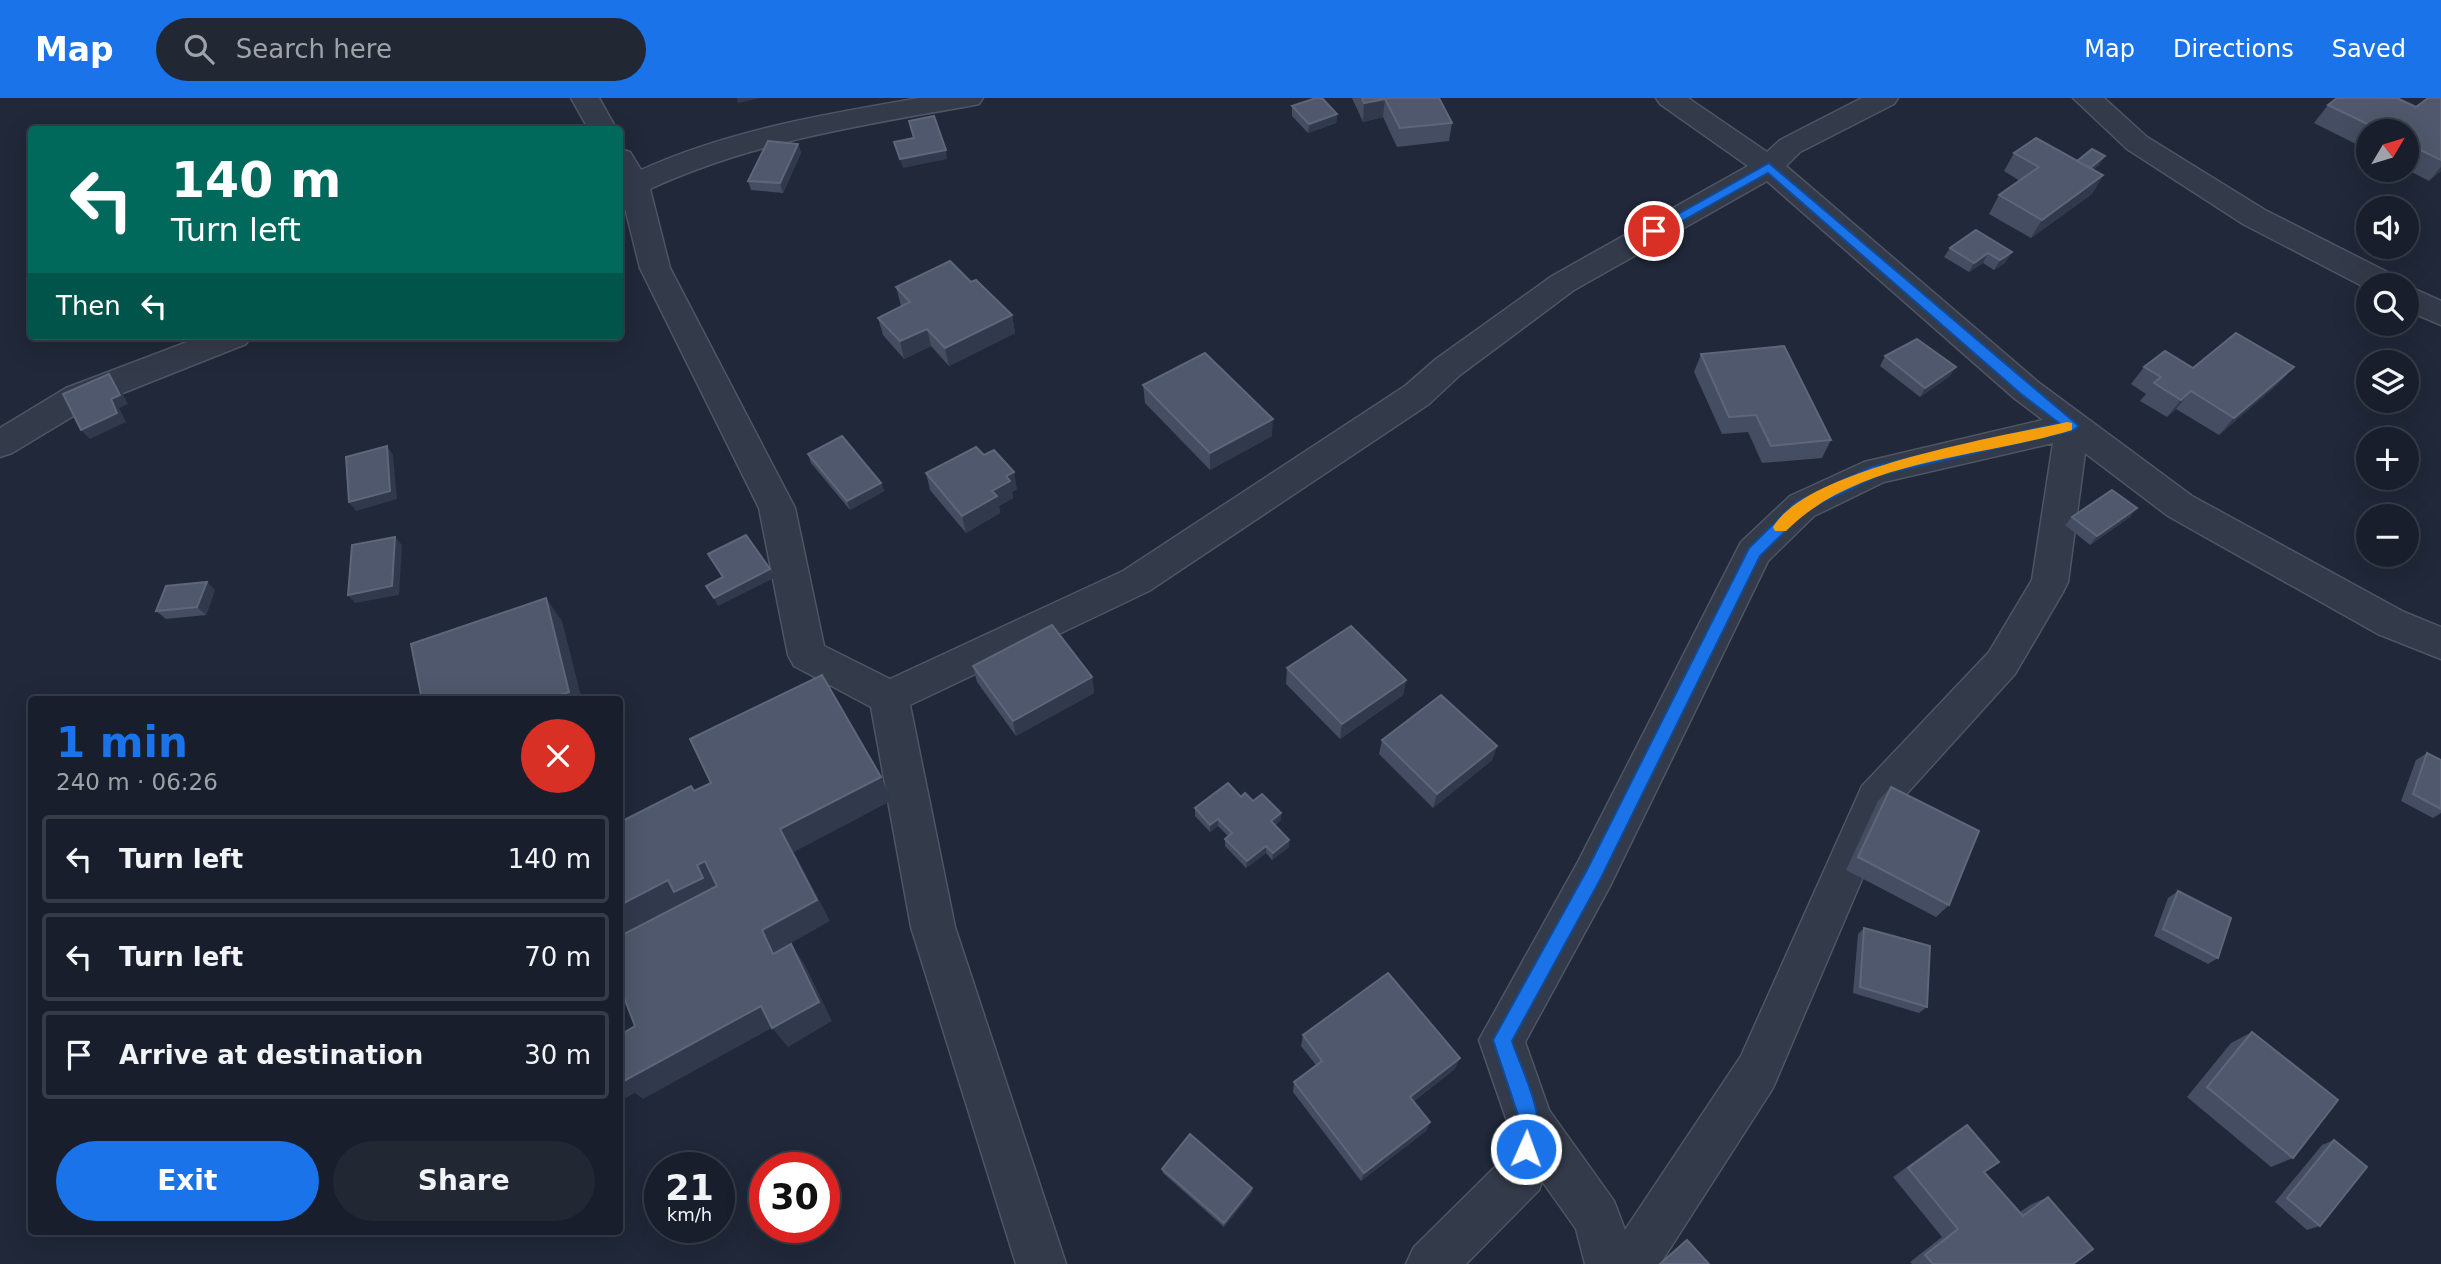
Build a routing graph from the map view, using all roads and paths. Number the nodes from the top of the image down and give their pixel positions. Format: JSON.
{"nodes":[{"id":1,"x":585,"y":98,"type":"edge"},
{"id":2,"x":969,"y":98,"type":"edge"},
{"id":3,"x":1670,"y":98,"type":"edge"},
{"id":4,"x":1884,"y":98,"type":"edge"},
{"id":5,"x":2087,"y":98,"type":"edge"},
{"id":6,"x":601,"y":126,"type":"edge"},
{"id":7,"x":1769,"y":167,"type":"junction"},
{"id":8,"x":624,"y":177,"type":"edge"},
{"id":9,"x":2363,"y":273,"type":"edge"},
{"id":10,"x":2419,"y":303,"type":"edge"},
{"id":11,"x":2441,"y":314,"type":"edge"},
{"id":12,"x":224,"y":340,"type":"edge"},
{"id":13,"x":2072,"y":426,"type":"junction"},
{"id":14,"x":0,"y":444,"type":"edge"},
{"id":15,"x":2441,"y":643,"type":"edge"},
{"id":16,"x":889,"y":697,"type":"junction"},
{"id":17,"x":1531,"y":1124,"type":"junction"},
{"id":18,"x":1041,"y":1264,"type":"edge"},
{"id":19,"x":1431,"y":1264,"type":"edge"},
{"id":20,"x":1610,"y":1264,"type":"edge"},
{"id":21,"x":1631,"y":1264,"type":"edge"}],
"edges":[{"from":1,"to":6,"type":"street"},
{"from":2,"to":8,"type":"street"},
{"from":3,"to":7,"type":"street"},
{"from":4,"to":7,"type":"street"},
{"from":5,"to":9,"type":"street"},
{"from":7,"to":13,"type":"street"},
{"from":7,"to":16,"type":"street"},
{"from":8,"to":16,"type":"street"},
{"from":10,"to":11,"type":"street"},
{"from":12,"to":14,"type":"street"},
{"from":13,"to":15,"type":"street"},
{"from":13,"to":17,"type":"street"},
{"from":13,"to":21,"type":"street"},
{"from":16,"to":18,"type":"street"},
{"from":17,"to":19,"type":"street"},
{"from":17,"to":20,"type":"street"}]}
